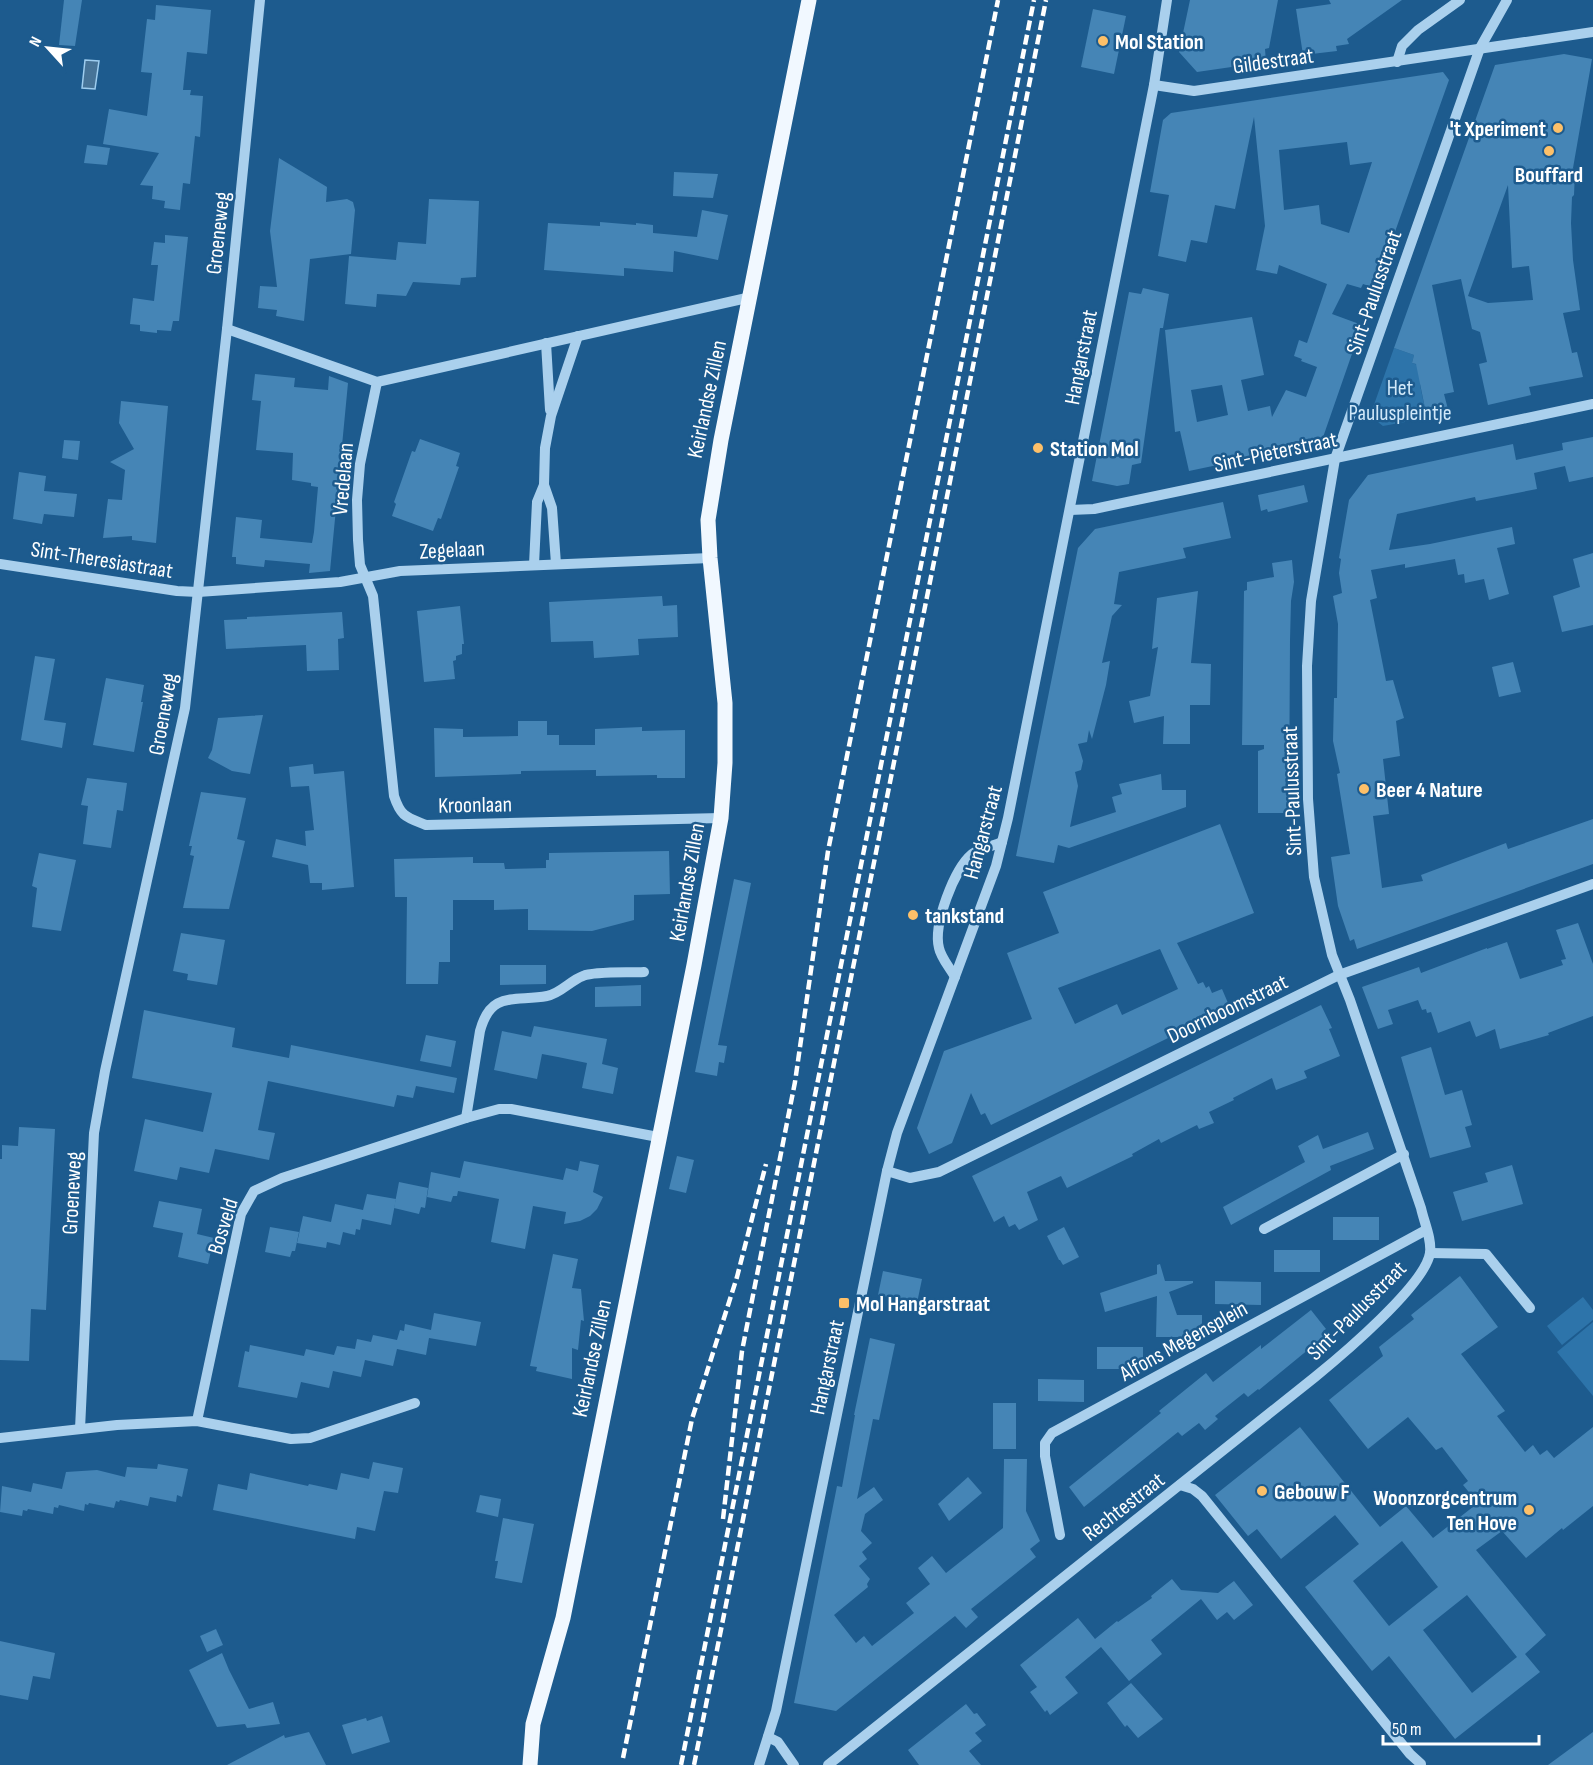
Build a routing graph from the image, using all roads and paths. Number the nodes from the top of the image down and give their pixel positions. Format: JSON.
{"nodes":[{"id":1,"x":260,"y":0,"type":"edge"},
{"id":2,"x":809,"y":0,"type":"edge"},
{"id":3,"x":1167,"y":0,"type":"edge"},
{"id":4,"x":1460,"y":0,"type":"edge"},
{"id":5,"x":1507,"y":0,"type":"edge"},
{"id":6,"x":1593,"y":32,"type":"edge"},
{"id":7,"x":1480,"y":48,"type":"junction"},
{"id":8,"x":1397,"y":62,"type":"junction"},
{"id":9,"x":1154,"y":85,"type":"junction"},
{"id":10,"x":751,"y":297,"type":"junction"},
{"id":11,"x":227,"y":329,"type":"junction"},
{"id":12,"x":578,"y":336,"type":"junction"},
{"id":13,"x":546,"y":343,"type":"junction"},
{"id":14,"x":377,"y":382,"type":"junction"},
{"id":15,"x":1593,"y":404,"type":"edge"},
{"id":16,"x":551,"y":416,"type":"junction"},
{"id":17,"x":1335,"y":459,"type":"junction"},
{"id":18,"x":544,"y":485,"type":"junction"},
{"id":19,"x":1070,"y":510,"type":"junction"},
{"id":20,"x":710,"y":558,"type":"junction"},
{"id":21,"x":0,"y":564,"type":"edge"},
{"id":22,"x":556,"y":564,"type":"junction"},
{"id":23,"x":534,"y":565,"type":"junction"},
{"id":24,"x":365,"y":579,"type":"junction"},
{"id":25,"x":198,"y":592,"type":"junction"},
{"id":26,"x":721,"y":818,"type":"junction"},
{"id":27,"x":1002,"y":842,"type":"junction"},
{"id":28,"x":1593,"y":884,"type":"edge"},
{"id":29,"x":644,"y":972,"type":"dead end"},
{"id":30,"x":1339,"y":975,"type":"junction"},
{"id":31,"x":955,"y":976,"type":"junction"},
{"id":32,"x":466,"y":1118,"type":"junction"},
{"id":33,"x":658,"y":1137,"type":"junction"},
{"id":34,"x":1404,"y":1154,"type":"junction"},
{"id":35,"x":887,"y":1171,"type":"junction"},
{"id":36,"x":1264,"y":1229,"type":"dead end"},
{"id":37,"x":1426,"y":1230,"type":"junction"},
{"id":38,"x":1430,"y":1253,"type":"junction"},
{"id":39,"x":1530,"y":1308,"type":"dead end"},
{"id":40,"x":415,"y":1403,"type":"dead end"},
{"id":41,"x":197,"y":1421,"type":"junction"},
{"id":42,"x":80,"y":1429,"type":"junction"},
{"id":43,"x":0,"y":1438,"type":"edge"},
{"id":44,"x":1180,"y":1485,"type":"junction"},
{"id":45,"x":1060,"y":1535,"type":"dead end"},
{"id":46,"x":768,"y":1737,"type":"junction"},
{"id":47,"x":1421,"y":1764,"type":"edge"},
{"id":48,"x":530,"y":1765,"type":"edge"},
{"id":49,"x":759,"y":1765,"type":"edge"},
{"id":50,"x":794,"y":1765,"type":"edge"},
{"id":51,"x":828,"y":1765,"type":"edge"}],
"edges":[{"from":1,"to":11,"type":"street","name":"Groeneweg"},
{"from":2,"to":10,"type":"main road","name":"Keirlandse Zillen"},
{"from":3,"to":9,"type":"street","name":"Hangarstraat"},
{"from":4,"to":8,"type":"street"},
{"from":5,"to":7,"type":"street","name":"Sint-Paulusstraat"},
{"from":6,"to":7,"type":"street","name":"Gildestraat"},
{"from":7,"to":8,"type":"street","name":"Gildestraat"},
{"from":7,"to":17,"type":"street","name":"Sint-Paulusstraat"},
{"from":8,"to":9,"type":"street","name":"Gildestraat"},
{"from":9,"to":19,"type":"street","name":"Hangarstraat"},
{"from":10,"to":12,"type":"street"},
{"from":10,"to":20,"type":"main road","name":"Keirlandse Zillen"},
{"from":11,"to":14,"type":"street"},
{"from":11,"to":25,"type":"street","name":"Groeneweg"},
{"from":12,"to":13,"type":"street"},
{"from":12,"to":16,"type":"street"},
{"from":13,"to":14,"type":"street"},
{"from":13,"to":16,"type":"street"},
{"from":14,"to":24,"type":"street","name":"Vredelaan"},
{"from":15,"to":17,"type":"street","name":"Sint-Pieterstraat"},
{"from":16,"to":18,"type":"street"},
{"from":17,"to":19,"type":"street","name":"Sint-Pieterstraat"},
{"from":17,"to":30,"type":"street","name":"Sint-Paulusstraat"},
{"from":18,"to":22,"type":"street"},
{"from":18,"to":23,"type":"street"},
{"from":19,"to":27,"type":"street","name":"Hangarstraat"},
{"from":20,"to":22,"type":"street","name":"Zegelaan"},
{"from":20,"to":26,"type":"main road","name":"Keirlandse Zillen"},
{"from":21,"to":25,"type":"street","name":"Sint-Theresiastraat"},
{"from":22,"to":23,"type":"street","name":"Zegelaan"},
{"from":23,"to":24,"type":"street","name":"Zegelaan"},
{"from":24,"to":25,"type":"street","name":"Zegelaan"},
{"from":24,"to":26,"type":"street","name":"Kroonlaan"},
{"from":25,"to":42,"type":"street","name":"Groeneweg"},
{"from":26,"to":33,"type":"main road","name":"Keirlandse Zillen"},
{"from":27,"to":31,"type":"street","name":"Hangarstraat"},
{"from":27,"to":31,"type":"street"},
{"from":28,"to":30,"type":"street","name":"Doornboomstraat"},
{"from":29,"to":32,"type":"street"},
{"from":30,"to":34,"type":"street","name":"Sint-Paulusstraat"},
{"from":30,"to":35,"type":"street","name":"Doornboomstraat"},
{"from":31,"to":35,"type":"street","name":"Hangarstraat"},
{"from":32,"to":33,"type":"street","name":"Bosveld"},
{"from":32,"to":41,"type":"street","name":"Bosveld"},
{"from":33,"to":48,"type":"main road","name":"Keirlandse Zillen"},
{"from":34,"to":36,"type":"street"},
{"from":34,"to":37,"type":"street","name":"Sint-Paulusstraat"},
{"from":35,"to":46,"type":"street","name":"Hangarstraat"},
{"from":37,"to":38,"type":"street","name":"Sint-Paulusstraat"},
{"from":37,"to":45,"type":"street","name":"Alfons Megensplein"},
{"from":38,"to":39,"type":"street"},
{"from":38,"to":44,"type":"street","name":"Sint-Paulusstraat"},
{"from":40,"to":41,"type":"street"},
{"from":41,"to":42,"type":"street"},
{"from":42,"to":43,"type":"street"},
{"from":44,"to":47,"type":"street","name":"Rechtestraat"},
{"from":44,"to":51,"type":"street","name":"Rechtestraat"},
{"from":46,"to":49,"type":"street","name":"Hangarstraat"},
{"from":46,"to":50,"type":"street"}]}
